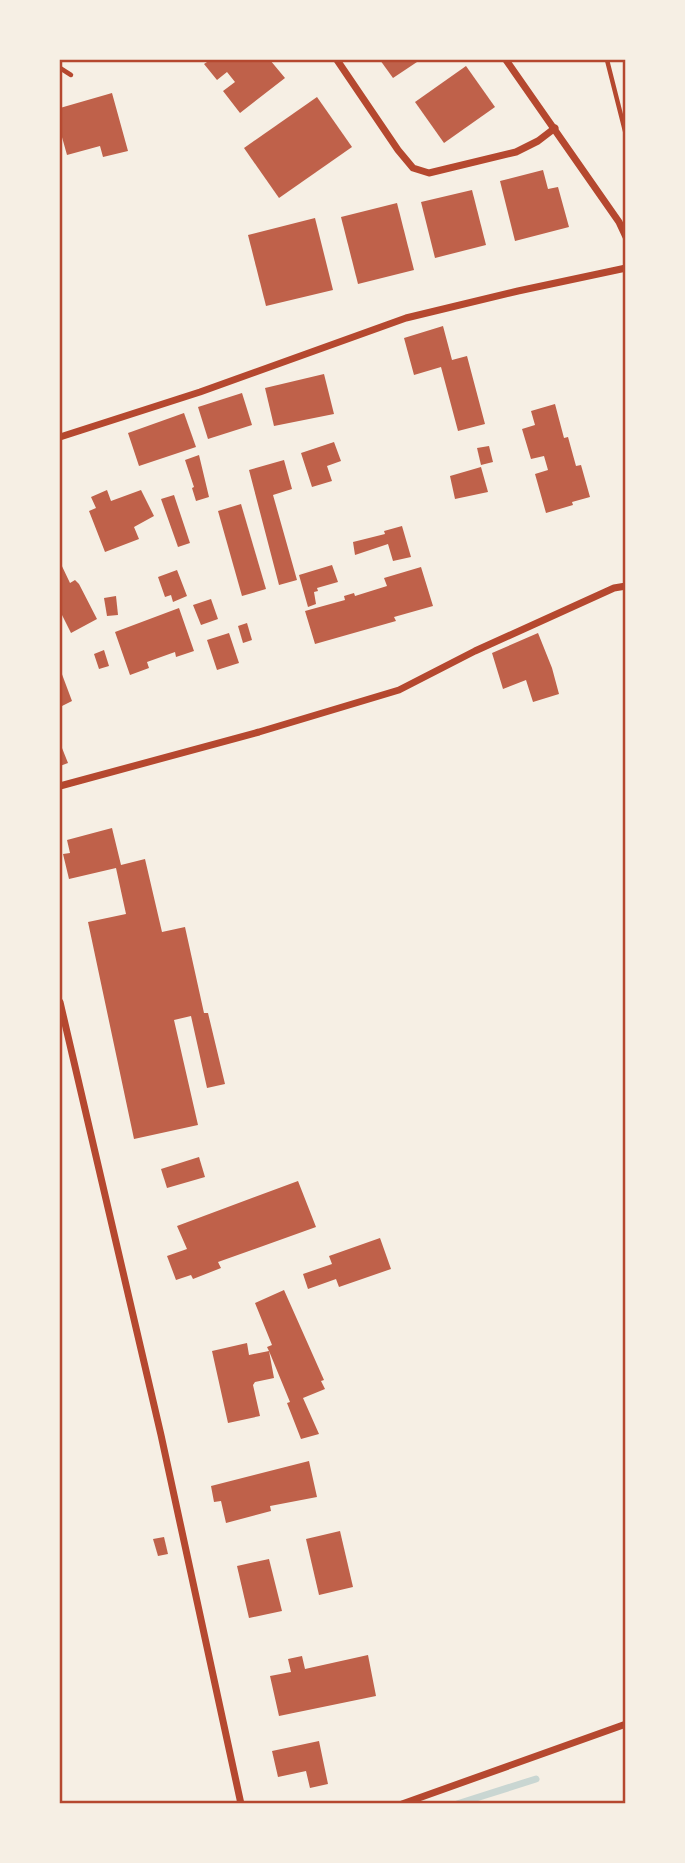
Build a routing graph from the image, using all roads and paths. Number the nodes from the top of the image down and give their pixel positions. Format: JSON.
{"nodes":[{"id":1,"x":337,"y":60,"type":"edge"},
{"id":2,"x":506,"y":60,"type":"edge"},
{"id":3,"x":607,"y":60,"type":"edge"},
{"id":4,"x":60,"y":68,"type":"edge"},
{"id":5,"x":71,"y":75,"type":"dead end"},
{"id":6,"x":555,"y":128,"type":"junction"},
{"id":7,"x":625,"y":135,"type":"edge"},
{"id":8,"x":625,"y":237,"type":"edge"},
{"id":9,"x":625,"y":268,"type":"edge"},
{"id":10,"x":60,"y":437,"type":"edge"},
{"id":11,"x":625,"y":586,"type":"edge"},
{"id":12,"x":60,"y":786,"type":"edge"},
{"id":13,"x":60,"y":1002,"type":"edge"},
{"id":14,"x":625,"y":1724,"type":"edge"},
{"id":15,"x":241,"y":1804,"type":"edge"},
{"id":16,"x":402,"y":1804,"type":"edge"}],
"edges":[{"from":1,"to":6,"type":"street"},
{"from":2,"to":6,"type":"street"},
{"from":3,"to":7,"type":"path"},
{"from":4,"to":5,"type":"path"},
{"from":6,"to":8,"type":"street"},
{"from":9,"to":10,"type":"street"},
{"from":11,"to":12,"type":"street"},
{"from":13,"to":15,"type":"street"},
{"from":14,"to":16,"type":"street"}]}
